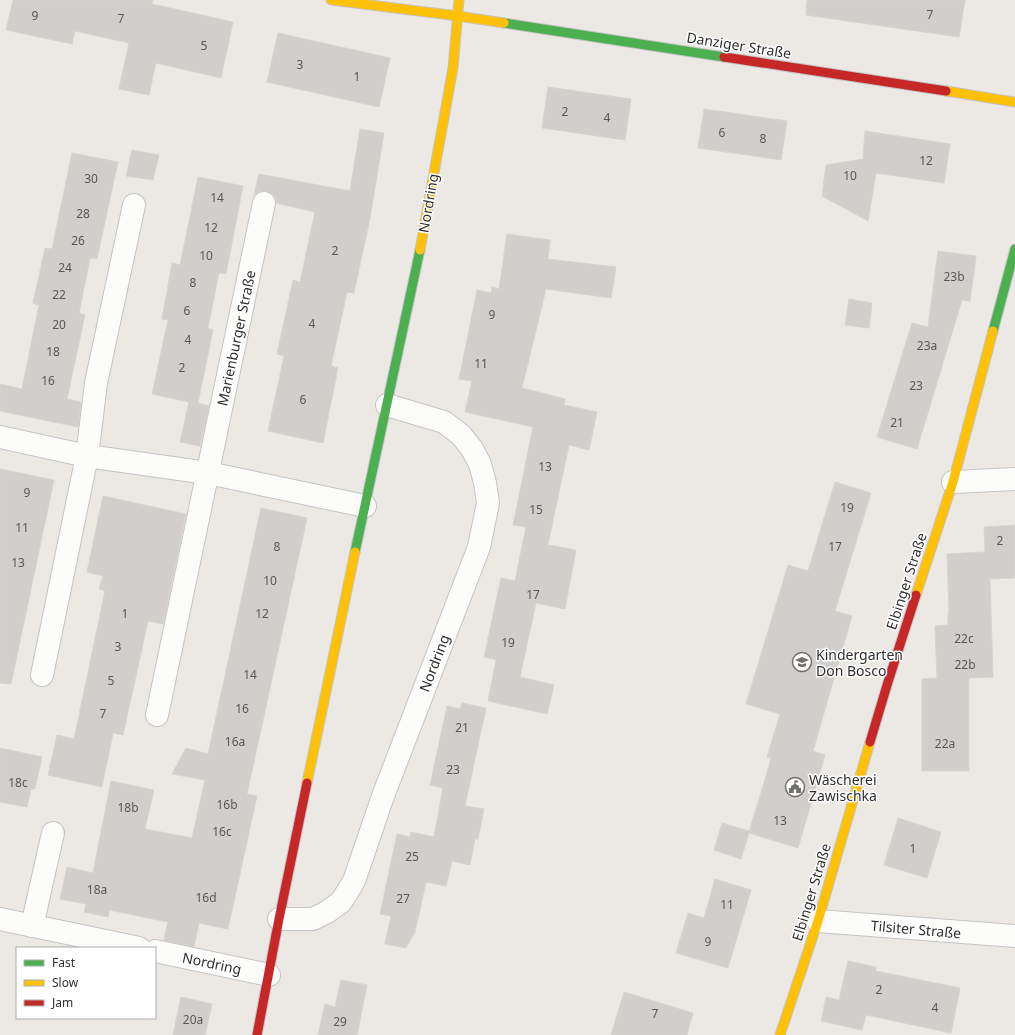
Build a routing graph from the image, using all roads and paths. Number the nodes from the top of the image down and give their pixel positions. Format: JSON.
{"nodes":[{"id":1,"x":331,"y":0,"type":"edge"},
{"id":2,"x":459,"y":0,"type":"edge"},
{"id":3,"x":458,"y":16,"type":"junction"},
{"id":4,"x":1015,"y":102,"type":"edge"},
{"id":5,"x":264,"y":203,"type":"dead end"},
{"id":6,"x":134,"y":205,"type":"dead end"},
{"id":7,"x":1015,"y":249,"type":"edge"},
{"id":8,"x":387,"y":405,"type":"junction"},
{"id":9,"x":0,"y":437,"type":"edge"},
{"id":10,"x":87,"y":456,"type":"junction"},
{"id":11,"x":208,"y":473,"type":"junction"},
{"id":12,"x":1015,"y":479,"type":"edge"},
{"id":13,"x":953,"y":482,"type":"junction"},
{"id":14,"x":365,"y":506,"type":"junction"},
{"id":15,"x":42,"y":675,"type":"dead end"},
{"id":16,"x":157,"y":716,"type":"dead end"},
{"id":17,"x":53,"y":833,"type":"dead end"},
{"id":18,"x":0,"y":919,"type":"edge"},
{"id":19,"x":279,"y":919,"type":"junction"},
{"id":20,"x":818,"y":921,"type":"junction"},
{"id":21,"x":32,"y":926,"type":"junction"},
{"id":22,"x":1015,"y":936,"type":"edge"},
{"id":23,"x":134,"y":947,"type":"edge"},
{"id":24,"x":156,"y":951,"type":"edge"},
{"id":25,"x":269,"y":975,"type":"junction"},
{"id":26,"x":257,"y":1035,"type":"edge"},
{"id":27,"x":780,"y":1035,"type":"edge"}],
"edges":[{"from":1,"to":3,"type":"street","name":"Danziger Straße"},
{"from":2,"to":3,"type":"street","name":"Nordring"},
{"from":3,"to":4,"type":"street","name":"Danziger Straße"},
{"from":3,"to":8,"type":"street","name":"Nordring"},
{"from":5,"to":11,"type":"street","name":"Marienburger Straße"},
{"from":6,"to":10,"type":"street"},
{"from":7,"to":13,"type":"street","name":"Elbinger Straße"},
{"from":8,"to":14,"type":"street","name":"Nordring"},
{"from":8,"to":19,"type":"street","name":"Nordring"},
{"from":9,"to":10,"type":"street"},
{"from":10,"to":11,"type":"street"},
{"from":10,"to":15,"type":"street"},
{"from":11,"to":14,"type":"street"},
{"from":11,"to":16,"type":"street","name":"Marienburger Straße"},
{"from":12,"to":13,"type":"street"},
{"from":13,"to":20,"type":"street","name":"Elbinger Straße"},
{"from":14,"to":19,"type":"street","name":"Nordring"},
{"from":17,"to":21,"type":"street"},
{"from":18,"to":21,"type":"street"},
{"from":19,"to":25,"type":"street","name":"Nordring"},
{"from":20,"to":22,"type":"street","name":"Tilsiter Straße"},
{"from":20,"to":27,"type":"street","name":"Elbinger Straße"},
{"from":21,"to":23,"type":"street"},
{"from":24,"to":25,"type":"street","name":"Nordring"},
{"from":25,"to":26,"type":"street","name":"Nordring"}]}
